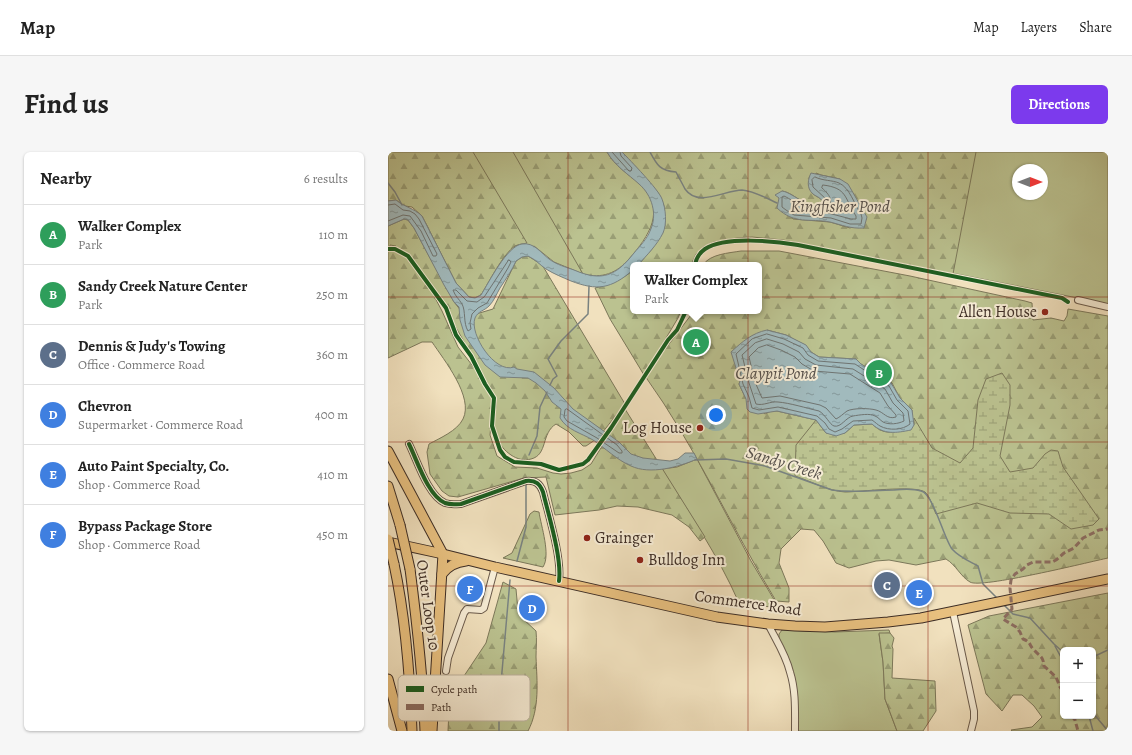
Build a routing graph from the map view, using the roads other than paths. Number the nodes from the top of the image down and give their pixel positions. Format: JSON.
{"nodes":[{"id":1,"x":1078,"y":300,"type":"dead end"},
{"id":2,"x":1108,"y":307,"type":"edge"},
{"id":3,"x":409,"y":444,"type":"dead end"},
{"id":4,"x":388,"y":451,"type":"edge"},
{"id":5,"x":388,"y":486,"type":"edge"},
{"id":6,"x":388,"y":541,"type":"edge"},
{"id":7,"x":443,"y":554,"type":"junction"},
{"id":8,"x":468,"y":560,"type":"junction"},
{"id":9,"x":495,"y":567,"type":"junction"},
{"id":10,"x":442,"y":574,"type":"junction"},
{"id":11,"x":1108,"y":579,"type":"edge"},
{"id":12,"x":559,"y":581,"type":"junction"},
{"id":13,"x":953,"y":612,"type":"junction"},
{"id":14,"x":768,"y":624,"type":"junction"},
{"id":15,"x":446,"y":672,"type":"dead end"},
{"id":16,"x":409,"y":675,"type":"edge"},
{"id":17,"x":421,"y":675,"type":"edge"},
{"id":18,"x":436,"y":675,"type":"edge"},
{"id":19,"x":388,"y":679,"type":"edge"},
{"id":20,"x":398,"y":716,"type":"edge"},
{"id":21,"x":399,"y":721,"type":"edge"},
{"id":22,"x":411,"y":721,"type":"edge"},
{"id":23,"x":424,"y":721,"type":"edge"},
{"id":24,"x":433,"y":721,"type":"edge"},
{"id":25,"x":402,"y":731,"type":"edge"},
{"id":26,"x":412,"y":731,"type":"edge"},
{"id":27,"x":425,"y":731,"type":"edge"},
{"id":28,"x":432,"y":731,"type":"edge"},
{"id":29,"x":796,"y":731,"type":"edge"},
{"id":30,"x":971,"y":731,"type":"edge"}],
"edges":[{"from":1,"to":2,"type":"street"},
{"from":3,"to":12,"type":"street"},
{"from":4,"to":7,"type":"highway"},
{"from":5,"to":17,"type":"highway","name":"Outer Loop 10","bridge":true},
{"from":6,"to":7,"type":"highway","name":"Commerce Road"},
{"from":6,"to":16,"type":"highway","bridge":true},
{"from":7,"to":8,"type":"highway","name":"Commerce Road"},
{"from":7,"to":10,"type":"highway"},
{"from":8,"to":9,"type":"highway","name":"Commerce Road"},
{"from":8,"to":10,"type":"highway"},
{"from":9,"to":12,"type":"highway","name":"Commerce Road"},
{"from":9,"to":15,"type":"street"},
{"from":10,"to":18,"type":"highway"},
{"from":11,"to":13,"type":"highway","name":"Commerce Road"},
{"from":12,"to":14,"type":"highway","name":"Commerce Road"},
{"from":13,"to":14,"type":"highway","name":"Commerce Road"},
{"from":13,"to":30,"type":"street"},
{"from":14,"to":29,"type":"street"},
{"from":19,"to":20,"type":"highway"},
{"from":21,"to":25,"type":"highway"},
{"from":22,"to":26,"type":"highway","bridge":true},
{"from":23,"to":27,"type":"highway","name":"Outer Loop 10","bridge":true},
{"from":24,"to":28,"type":"highway"}]}
